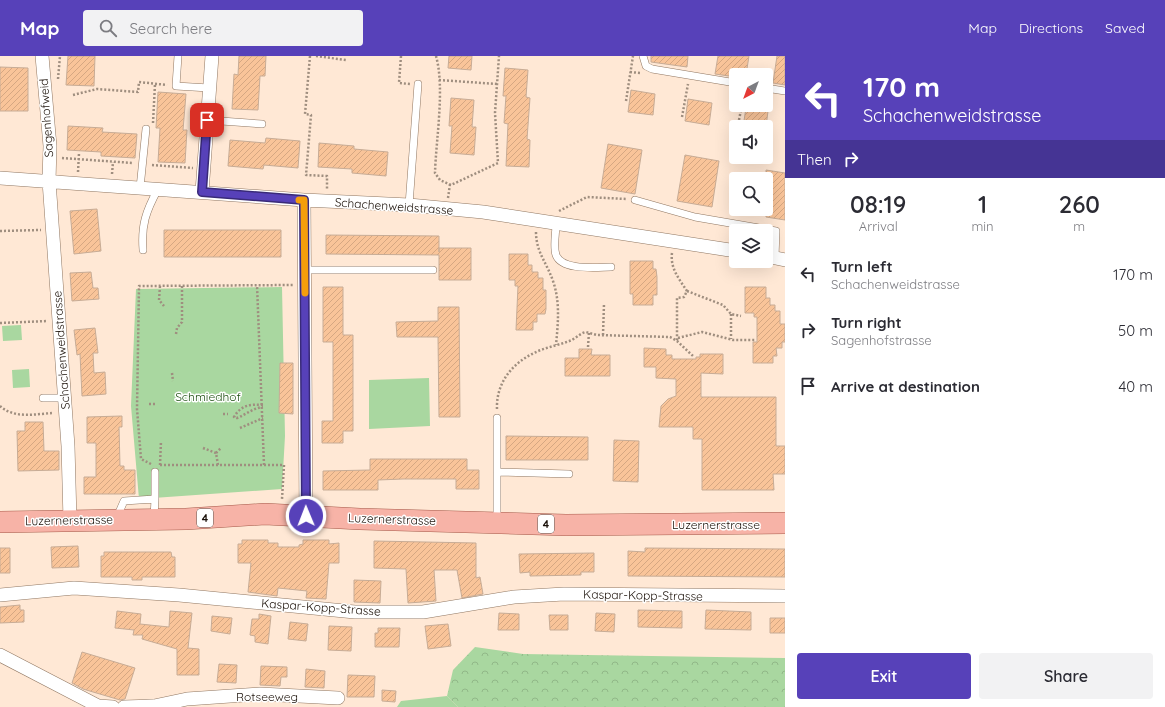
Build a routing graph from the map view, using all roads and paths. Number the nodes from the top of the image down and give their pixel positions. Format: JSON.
{"nodes":[{"id":1,"x":42,"y":56,"type":"edge"},
{"id":2,"x":60,"y":56,"type":"edge"},
{"id":3,"x":178,"y":56,"type":"edge"},
{"id":4,"x":212,"y":56,"type":"edge"},
{"id":5,"x":310,"y":56,"type":"edge"},
{"id":6,"x":316,"y":56,"type":"edge"},
{"id":7,"x":401,"y":56,"type":"edge"},
{"id":8,"x":436,"y":56,"type":"edge"},
{"id":9,"x":499,"y":56,"type":"edge"},
{"id":10,"x":633,"y":56,"type":"edge"},
{"id":11,"x":643,"y":56,"type":"edge"},
{"id":12,"x":346,"y":60,"type":"dead end"},
{"id":13,"x":630,"y":72,"type":"junction"},
{"id":14,"x":636,"y":72,"type":"dead end"},
{"id":15,"x":689,"y":76,"type":"junction"},
{"id":16,"x":58,"y":79,"type":"dead end"},
{"id":17,"x":439,"y":80,"type":"junction"},
{"id":18,"x":729,"y":82,"type":"edge"},
{"id":19,"x":418,"y":84,"type":"joint"},
{"id":20,"x":497,"y":84,"type":"junction"},
{"id":21,"x":176,"y":86,"type":"junction"},
{"id":22,"x":210,"y":88,"type":"junction"},
{"id":23,"x":773,"y":89,"type":"edge"},
{"id":24,"x":785,"y":90,"type":"edge"},
{"id":25,"x":73,"y":95,"type":"dead end"},
{"id":26,"x":626,"y":101,"type":"dead end"},
{"id":27,"x":741,"y":112,"type":"edge"},
{"id":28,"x":682,"y":117,"type":"dead end"},
{"id":29,"x":207,"y":120,"type":"junction"},
{"id":30,"x":739,"y":120,"type":"dead end"},
{"id":31,"x":262,"y":124,"type":"dead end"},
{"id":32,"x":146,"y":129,"type":"dead end"},
{"id":33,"x":79,"y":154,"type":"dead end"},
{"id":34,"x":49,"y":158,"type":"junction"},
{"id":35,"x":79,"y":160,"type":"junction"},
{"id":36,"x":113,"y":162,"type":"junction"},
{"id":37,"x":142,"y":164,"type":"junction"},
{"id":38,"x":195,"y":168,"type":"dead end"},
{"id":39,"x":78,"y":176,"type":"dead end"},
{"id":40,"x":0,"y":178,"type":"edge"},
{"id":41,"x":112,"y":179,"type":"dead end"},
{"id":42,"x":49,"y":181,"type":"junction"},
{"id":43,"x":450,"y":184,"type":"junction"},
{"id":44,"x":140,"y":188,"type":"junction"},
{"id":45,"x":158,"y":189,"type":"junction"},
{"id":46,"x":202,"y":192,"type":"junction"},
{"id":47,"x":304,"y":200,"type":"junction"},
{"id":48,"x":448,"y":200,"type":"dead end"},
{"id":49,"x":635,"y":200,"type":"joint"},
{"id":50,"x":326,"y":201,"type":"junction"},
{"id":51,"x":409,"y":205,"type":"junction"},
{"id":52,"x":564,"y":207,"type":"dead end"},
{"id":53,"x":536,"y":221,"type":"junction"},
{"id":54,"x":556,"y":224,"type":"junction"},
{"id":55,"x":52,"y":229,"type":"junction"},
{"id":56,"x":0,"y":231,"type":"edge"},
{"id":57,"x":674,"y":241,"type":"junction"},
{"id":58,"x":143,"y":250,"type":"dead end"},
{"id":59,"x":729,"y":250,"type":"edge"},
{"id":60,"x":775,"y":258,"type":"edge"},
{"id":61,"x":611,"y":267,"type":"dead end"},
{"id":62,"x":305,"y":270,"type":"junction"},
{"id":63,"x":433,"y":270,"type":"dead end"},
{"id":64,"x":257,"y":285,"type":"junction"},
{"id":65,"x":298,"y":285,"type":"dead end"},
{"id":66,"x":160,"y":286,"type":"junction"},
{"id":67,"x":182,"y":286,"type":"junction"},
{"id":68,"x":687,"y":291,"type":"junction"},
{"id":69,"x":604,"y":304,"type":"dead end"},
{"id":70,"x":164,"y":306,"type":"dead end"},
{"id":71,"x":731,"y":314,"type":"junction"},
{"id":72,"x":741,"y":316,"type":"dead end"},
{"id":73,"x":59,"y":321,"type":"junction"},
{"id":74,"x":0,"y":324,"type":"edge"},
{"id":75,"x":588,"y":332,"type":"junction"},
{"id":76,"x":176,"y":334,"type":"dead end"},
{"id":77,"x":603,"y":335,"type":"junction"},
{"id":78,"x":678,"y":339,"type":"junction"},
{"id":79,"x":731,"y":339,"type":"junction"},
{"id":80,"x":756,"y":340,"type":"dead end"},
{"id":81,"x":556,"y":345,"type":"junction"},
{"id":82,"x":588,"y":347,"type":"dead end"},
{"id":83,"x":693,"y":356,"type":"dead end"},
{"id":84,"x":172,"y":373,"type":"dead end"},
{"id":85,"x":173,"y":381,"type":"dead end"},
{"id":86,"x":43,"y":398,"type":"dead end"},
{"id":87,"x":65,"y":398,"type":"junction"},
{"id":88,"x":149,"y":404,"type":"dead end"},
{"id":89,"x":156,"y":404,"type":"dead end"},
{"id":90,"x":0,"y":406,"type":"edge"},
{"id":91,"x":263,"y":406,"type":"junction"},
{"id":92,"x":66,"y":413,"type":"junction"},
{"id":93,"x":223,"y":414,"type":"dead end"},
{"id":94,"x":228,"y":414,"type":"dead end"},
{"id":95,"x":263,"y":418,"type":"junction"},
{"id":96,"x":497,"y":418,"type":"joint"},
{"id":97,"x":240,"y":428,"type":"dead end"},
{"id":98,"x":161,"y":441,"type":"dead end"},
{"id":99,"x":203,"y":448,"type":"dead end"},
{"id":100,"x":221,"y":448,"type":"dead end"},
{"id":101,"x":216,"y":453,"type":"junction"},
{"id":102,"x":160,"y":465,"type":"junction"},
{"id":103,"x":218,"y":465,"type":"junction"},
{"id":104,"x":264,"y":465,"type":"junction"},
{"id":105,"x":155,"y":472,"type":"dead end"},
{"id":106,"x":497,"y":472,"type":"junction"},
{"id":107,"x":569,"y":474,"type":"dead end"},
{"id":108,"x":155,"y":499,"type":"junction"},
{"id":109,"x":282,"y":501,"type":"dead end"},
{"id":110,"x":306,"y":516,"type":"junction"},
{"id":111,"x":70,"y":520,"type":"junction"},
{"id":112,"x":115,"y":520,"type":"junction"},
{"id":113,"x":154,"y":520,"type":"junction"},
{"id":114,"x":0,"y":522,"type":"edge"},
{"id":115,"x":497,"y":522,"type":"junction"},
{"id":116,"x":785,"y":523,"type":"edge"},
{"id":117,"x":0,"y":595,"type":"edge"},
{"id":118,"x":785,"y":596,"type":"edge"},
{"id":119,"x":0,"y":655,"type":"edge"},
{"id":120,"x":338,"y":698,"type":"dead end"},
{"id":121,"x":99,"y":706,"type":"edge"},
{"id":122,"x":112,"y":707,"type":"edge"},
{"id":123,"x":124,"y":707,"type":"edge"}],
"edges":[{"from":1,"to":34,"type":"street","name":"Sagenhofweid"},
{"from":2,"to":16,"type":"path"},
{"from":3,"to":21,"type":"lane"},
{"from":4,"to":22,"type":"street"},
{"from":5,"to":50,"type":"path"},
{"from":6,"to":12,"type":"path"},
{"from":7,"to":19,"type":"path"},
{"from":8,"to":17,"type":"path"},
{"from":9,"to":20,"type":"path"},
{"from":10,"to":13,"type":"path"},
{"from":11,"to":15,"type":"lane"},
{"from":13,"to":14,"type":"path"},
{"from":13,"to":26,"type":"path"},
{"from":15,"to":18,"type":"lane"},
{"from":15,"to":28,"type":"path"},
{"from":17,"to":20,"type":"path"},
{"from":17,"to":43,"type":"path"},
{"from":19,"to":51,"type":"lane"},
{"from":20,"to":43,"type":"path"},
{"from":21,"to":22,"type":"lane"},
{"from":21,"to":25,"type":"path"},
{"from":22,"to":29,"type":"street"},
{"from":23,"to":24,"type":"lane"},
{"from":27,"to":30,"type":"path"},
{"from":29,"to":31,"type":"lane"},
{"from":29,"to":46,"type":"street"},
{"from":32,"to":37,"type":"lane"},
{"from":33,"to":35,"type":"path"},
{"from":34,"to":35,"type":"path"},
{"from":34,"to":42,"type":"street","name":"Sagenhofweid"},
{"from":35,"to":36,"type":"path"},
{"from":35,"to":39,"type":"path"},
{"from":36,"to":37,"type":"path"},
{"from":36,"to":41,"type":"path"},
{"from":37,"to":38,"type":"path"},
{"from":37,"to":44,"type":"lane"},
{"from":40,"to":42,"type":"street","name":"Schachenweidstrasse"},
{"from":42,"to":44,"type":"street","name":"Schachenweidstrasse"},
{"from":42,"to":55,"type":"street","name":"Schachenweidstrasse"},
{"from":43,"to":48,"type":"path"},
{"from":44,"to":45,"type":"street","name":"Schachenweidstrasse"},
{"from":45,"to":46,"type":"street","name":"Schachenweidstrasse"},
{"from":45,"to":58,"type":"lane"},
{"from":46,"to":47,"type":"street","name":"Schachenweidstrasse"},
{"from":47,"to":50,"type":"street","name":"Schachenweidstrasse"},
{"from":47,"to":62,"type":"street"},
{"from":49,"to":52,"type":"path"},
{"from":49,"to":60,"type":"lane"},
{"from":50,"to":51,"type":"street","name":"Schachenweidstrasse"},
{"from":51,"to":53,"type":"street","name":"Schachenweidstrasse"},
{"from":53,"to":54,"type":"street","name":"Schachenweidstrasse"},
{"from":53,"to":81,"type":"path"},
{"from":54,"to":57,"type":"street","name":"Schachenweidstrasse"},
{"from":54,"to":61,"type":"lane"},
{"from":55,"to":56,"type":"path"},
{"from":55,"to":73,"type":"street","name":"Schachenweidstrasse"},
{"from":57,"to":59,"type":"street","name":"Schachenweidstrasse"},
{"from":57,"to":68,"type":"path"},
{"from":62,"to":63,"type":"lane"},
{"from":62,"to":110,"type":"street"},
{"from":64,"to":65,"type":"path"},
{"from":64,"to":67,"type":"path"},
{"from":64,"to":91,"type":"path"},
{"from":66,"to":67,"type":"path"},
{"from":66,"to":70,"type":"path"},
{"from":66,"to":102,"type":"path"},
{"from":67,"to":76,"type":"path"},
{"from":68,"to":71,"type":"path"},
{"from":68,"to":78,"type":"path"},
{"from":69,"to":77,"type":"path"},
{"from":71,"to":72,"type":"path"},
{"from":71,"to":79,"type":"path"},
{"from":73,"to":74,"type":"path"},
{"from":73,"to":87,"type":"street","name":"Schachenweidstrasse"},
{"from":75,"to":77,"type":"path"},
{"from":75,"to":81,"type":"path"},
{"from":75,"to":82,"type":"path"},
{"from":77,"to":78,"type":"path"},
{"from":78,"to":79,"type":"path"},
{"from":78,"to":83,"type":"path"},
{"from":79,"to":80,"type":"path"},
{"from":81,"to":96,"type":"path"},
{"from":84,"to":85,"type":"path"},
{"from":86,"to":87,"type":"lane"},
{"from":87,"to":92,"type":"street","name":"Schachenweidstrasse"},
{"from":88,"to":89,"type":"path"},
{"from":90,"to":92,"type":"path"},
{"from":91,"to":91,"type":"path"},
{"from":91,"to":95,"type":"path"},
{"from":92,"to":111,"type":"street","name":"Schachenweidstrasse"},
{"from":93,"to":94,"type":"path"},
{"from":95,"to":97,"type":"path"},
{"from":95,"to":104,"type":"path"},
{"from":96,"to":106,"type":"lane"},
{"from":98,"to":102,"type":"path"},
{"from":99,"to":101,"type":"path"},
{"from":100,"to":101,"type":"path"},
{"from":101,"to":103,"type":"path"},
{"from":102,"to":103,"type":"path"},
{"from":103,"to":104,"type":"path"},
{"from":104,"to":109,"type":"path"},
{"from":105,"to":108,"type":"lane"},
{"from":106,"to":107,"type":"lane"},
{"from":106,"to":115,"type":"lane"},
{"from":108,"to":112,"type":"lane"},
{"from":108,"to":113,"type":"lane"},
{"from":110,"to":113,"type":"main road","name":"Luzernerstrasse","number":"4"},
{"from":110,"to":115,"type":"main road","name":"Luzernerstrasse","number":"4"},
{"from":111,"to":112,"type":"main road","name":"Luzernerstrasse","number":"4"},
{"from":111,"to":114,"type":"main road","name":"Luzernerstrasse","number":"4"},
{"from":112,"to":113,"type":"main road","name":"Luzernerstrasse","number":"4"},
{"from":115,"to":116,"type":"main road","name":"Luzernerstrasse","number":"4"},
{"from":117,"to":118,"type":"street","name":"Kaspar-Kopp-Strasse"},
{"from":119,"to":121,"type":"street"},
{"from":120,"to":123,"type":"street","name":"Rotseeweg"},
{"from":121,"to":122,"type":"street"}]}
